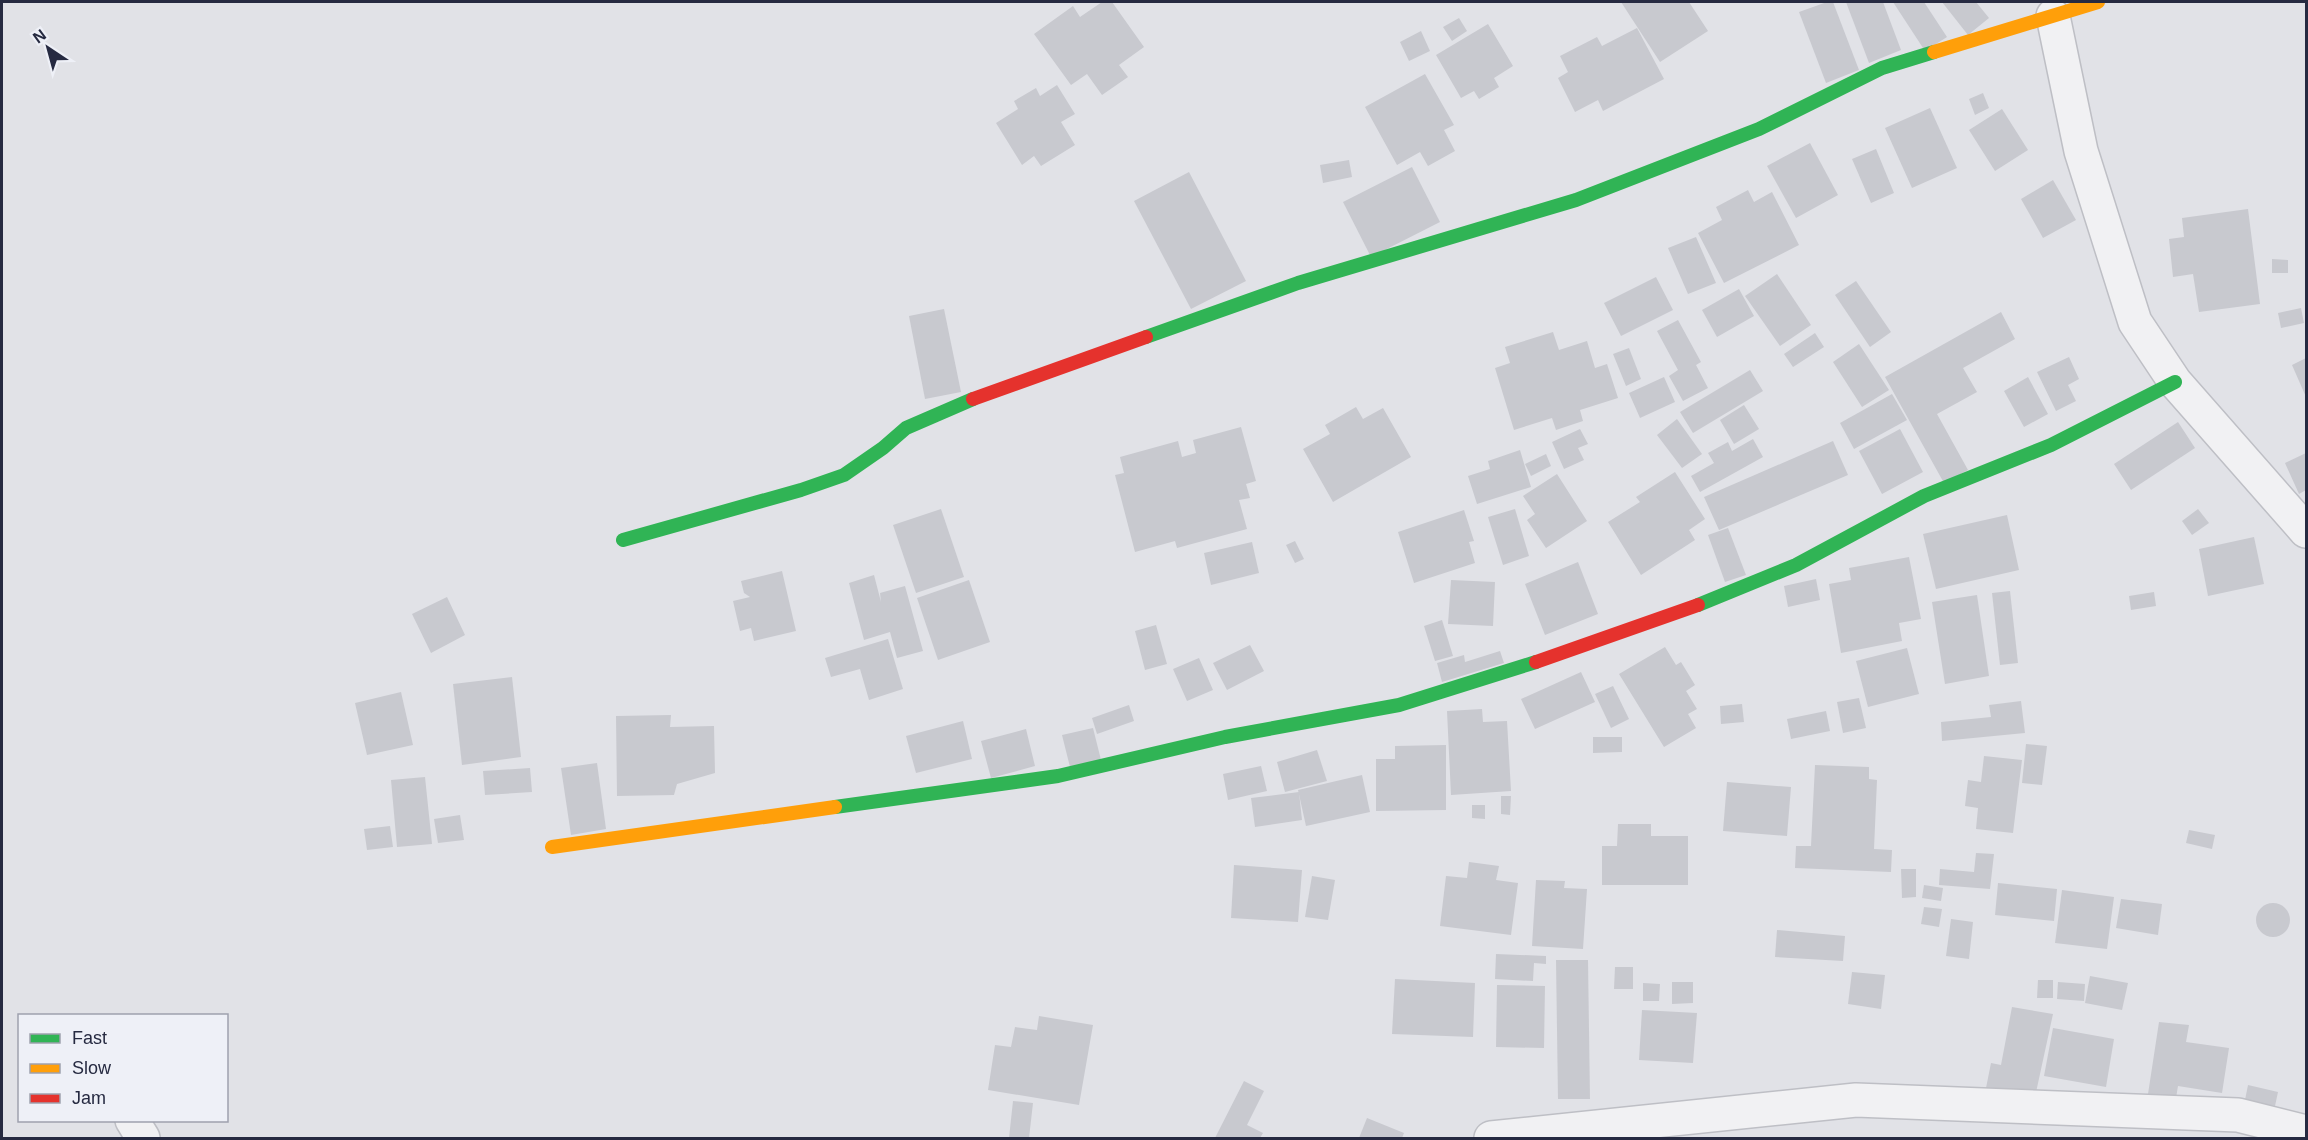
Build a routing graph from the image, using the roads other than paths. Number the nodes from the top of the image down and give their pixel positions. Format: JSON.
{"nodes":[{"id":1,"x":2098,"y":2,"type":"edge"},
{"id":2,"x":2053,"y":16,"type":"junction"},
{"id":3,"x":2175,"y":382,"type":"junction"},
{"id":4,"x":2307,"y":531,"type":"edge"},
{"id":5,"x":623,"y":540,"type":"dead end"},
{"id":6,"x":552,"y":847,"type":"dead end"},
{"id":7,"x":133,"y":1122,"type":"edge"},
{"id":8,"x":2307,"y":1132,"type":"edge"},
{"id":9,"x":143,"y":1138,"type":"edge"},
{"id":10,"x":1491,"y":1138,"type":"edge"}],
"edges":[{"from":1,"to":2,"type":"street"},
{"from":2,"to":3,"type":"street"},
{"from":2,"to":5,"type":"street"},
{"from":3,"to":4,"type":"street"},
{"from":3,"to":6,"type":"street"},
{"from":7,"to":9,"type":"street"},
{"from":8,"to":10,"type":"street"}]}
